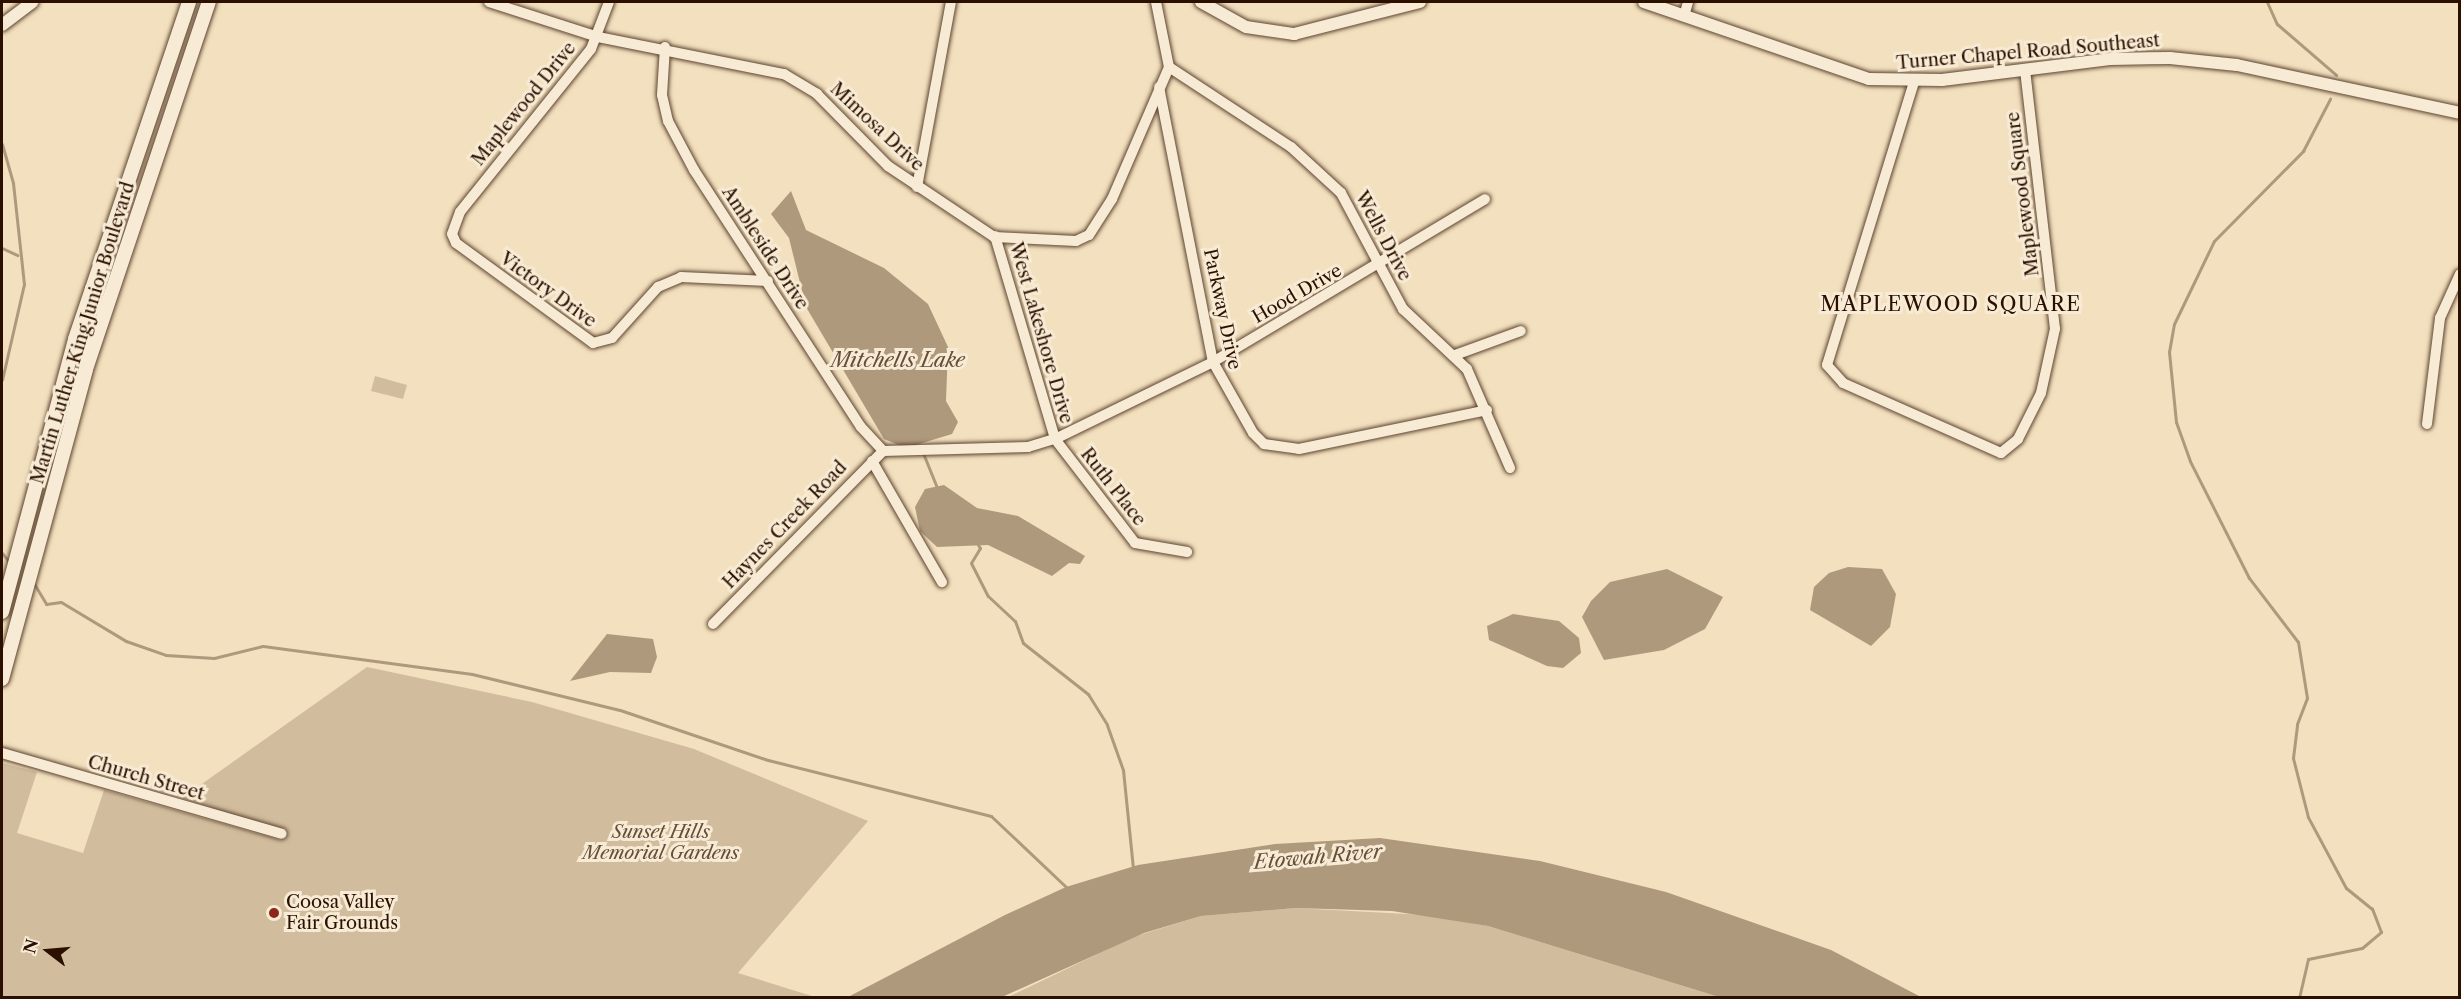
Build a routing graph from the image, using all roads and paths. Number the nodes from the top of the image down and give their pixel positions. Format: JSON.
{"nodes":[{"id":1,"x":32,"y":2,"type":"edge"},
{"id":2,"x":189,"y":2,"type":"edge"},
{"id":3,"x":209,"y":2,"type":"edge"},
{"id":4,"x":489,"y":2,"type":"edge"},
{"id":5,"x":609,"y":2,"type":"edge"},
{"id":6,"x":951,"y":2,"type":"edge"},
{"id":7,"x":1156,"y":2,"type":"edge"},
{"id":8,"x":1201,"y":2,"type":"edge"},
{"id":9,"x":1420,"y":2,"type":"edge"},
{"id":10,"x":1644,"y":2,"type":"edge"},
{"id":11,"x":1688,"y":2,"type":"edge"},
{"id":12,"x":1678,"y":10,"type":"edge"},
{"id":13,"x":2,"y":25,"type":"edge"},
{"id":14,"x":598,"y":37,"type":"junction"},
{"id":15,"x":665,"y":46,"type":"junction"},
{"id":16,"x":1169,"y":67,"type":"junction"},
{"id":17,"x":2025,"y":70,"type":"junction"},
{"id":18,"x":1914,"y":81,"type":"junction"},
{"id":19,"x":1159,"y":87,"type":"junction"},
{"id":20,"x":2460,"y":113,"type":"edge"},
{"id":21,"x":917,"y":187,"type":"junction"},
{"id":22,"x":1485,"y":199,"type":"dead end"},
{"id":23,"x":455,"y":222,"type":"joint"},
{"id":24,"x":995,"y":236,"type":"junction"},
{"id":25,"x":1378,"y":265,"type":"junction"},
{"id":26,"x":2460,"y":274,"type":"edge"},
{"id":27,"x":768,"y":281,"type":"junction"},
{"id":28,"x":1521,"y":332,"type":"dead end"},
{"id":29,"x":1455,"y":355,"type":"junction"},
{"id":30,"x":1213,"y":362,"type":"junction"},
{"id":31,"x":1487,"y":410,"type":"junction"},
{"id":32,"x":2427,"y":424,"type":"dead end"},
{"id":33,"x":1055,"y":439,"type":"junction"},
{"id":34,"x":883,"y":451,"type":"junction"},
{"id":35,"x":872,"y":461,"type":"junction"},
{"id":36,"x":1510,"y":468,"type":"dead end"},
{"id":37,"x":1187,"y":552,"type":"dead end"},
{"id":38,"x":942,"y":582,"type":"dead end"},
{"id":39,"x":2,"y":612,"type":"edge"},
{"id":40,"x":713,"y":624,"type":"dead end"},
{"id":41,"x":2,"y":679,"type":"edge"},
{"id":42,"x":2,"y":753,"type":"edge"},
{"id":43,"x":282,"y":834,"type":"dead end"}],
"edges":[{"from":1,"to":13,"type":"street"},
{"from":2,"to":39,"type":"main road","name":"Martin Luther King Junior Boulevard"},
{"from":3,"to":41,"type":"main road","name":"Martin Luther King Junior Boulevard"},
{"from":4,"to":14,"type":"street","name":"Mimosa Drive"},
{"from":5,"to":14,"type":"street","name":"Maplewood Drive"},
{"from":6,"to":21,"type":"street"},
{"from":7,"to":16,"type":"street"},
{"from":8,"to":9,"type":"street"},
{"from":10,"to":12,"type":"street","name":"Turner Chapel Road Southeast"},
{"from":11,"to":12,"type":"street"},
{"from":12,"to":18,"type":"street","name":"Turner Chapel Road Southeast"},
{"from":14,"to":15,"type":"street","name":"Mimosa Drive"},
{"from":14,"to":23,"type":"street","name":"Maplewood Drive"},
{"from":15,"to":21,"type":"street","name":"Mimosa Drive"},
{"from":15,"to":27,"type":"street","name":"Ambleside Drive"},
{"from":16,"to":19,"type":"street","name":"Mimosa Drive"},
{"from":16,"to":25,"type":"street","name":"Wells Drive"},
{"from":17,"to":18,"type":"street","name":"Turner Chapel Road Southeast"},
{"from":17,"to":18,"type":"street","name":"Maplewood Square"},
{"from":17,"to":20,"type":"street","name":"Turner Chapel Road Southeast"},
{"from":19,"to":24,"type":"street","name":"Mimosa Drive"},
{"from":19,"to":30,"type":"street","name":"Parkway Drive"},
{"from":21,"to":24,"type":"street","name":"Mimosa Drive"},
{"from":22,"to":25,"type":"street","name":"Hood Drive"},
{"from":23,"to":27,"type":"street","name":"Victory Drive"},
{"from":24,"to":33,"type":"street","name":"West Lakeshore Drive"},
{"from":25,"to":29,"type":"street","name":"Wells Drive"},
{"from":25,"to":30,"type":"street","name":"Hood Drive"},
{"from":26,"to":32,"type":"street"},
{"from":27,"to":34,"type":"street","name":"Ambleside Drive"},
{"from":28,"to":29,"type":"street"},
{"from":29,"to":31,"type":"street","name":"Wells Drive"},
{"from":30,"to":31,"type":"street","name":"Parkway Drive"},
{"from":30,"to":33,"type":"street","name":"Hood Drive"},
{"from":31,"to":36,"type":"street","name":"Wells Drive"},
{"from":33,"to":34,"type":"street","name":"Hood Drive"},
{"from":33,"to":37,"type":"street","name":"Ruth Place"},
{"from":34,"to":35,"type":"street","name":"Haynes Creek Road"},
{"from":35,"to":38,"type":"street"},
{"from":35,"to":40,"type":"street","name":"Haynes Creek Road"},
{"from":42,"to":43,"type":"street","name":"Church Street"}]}
